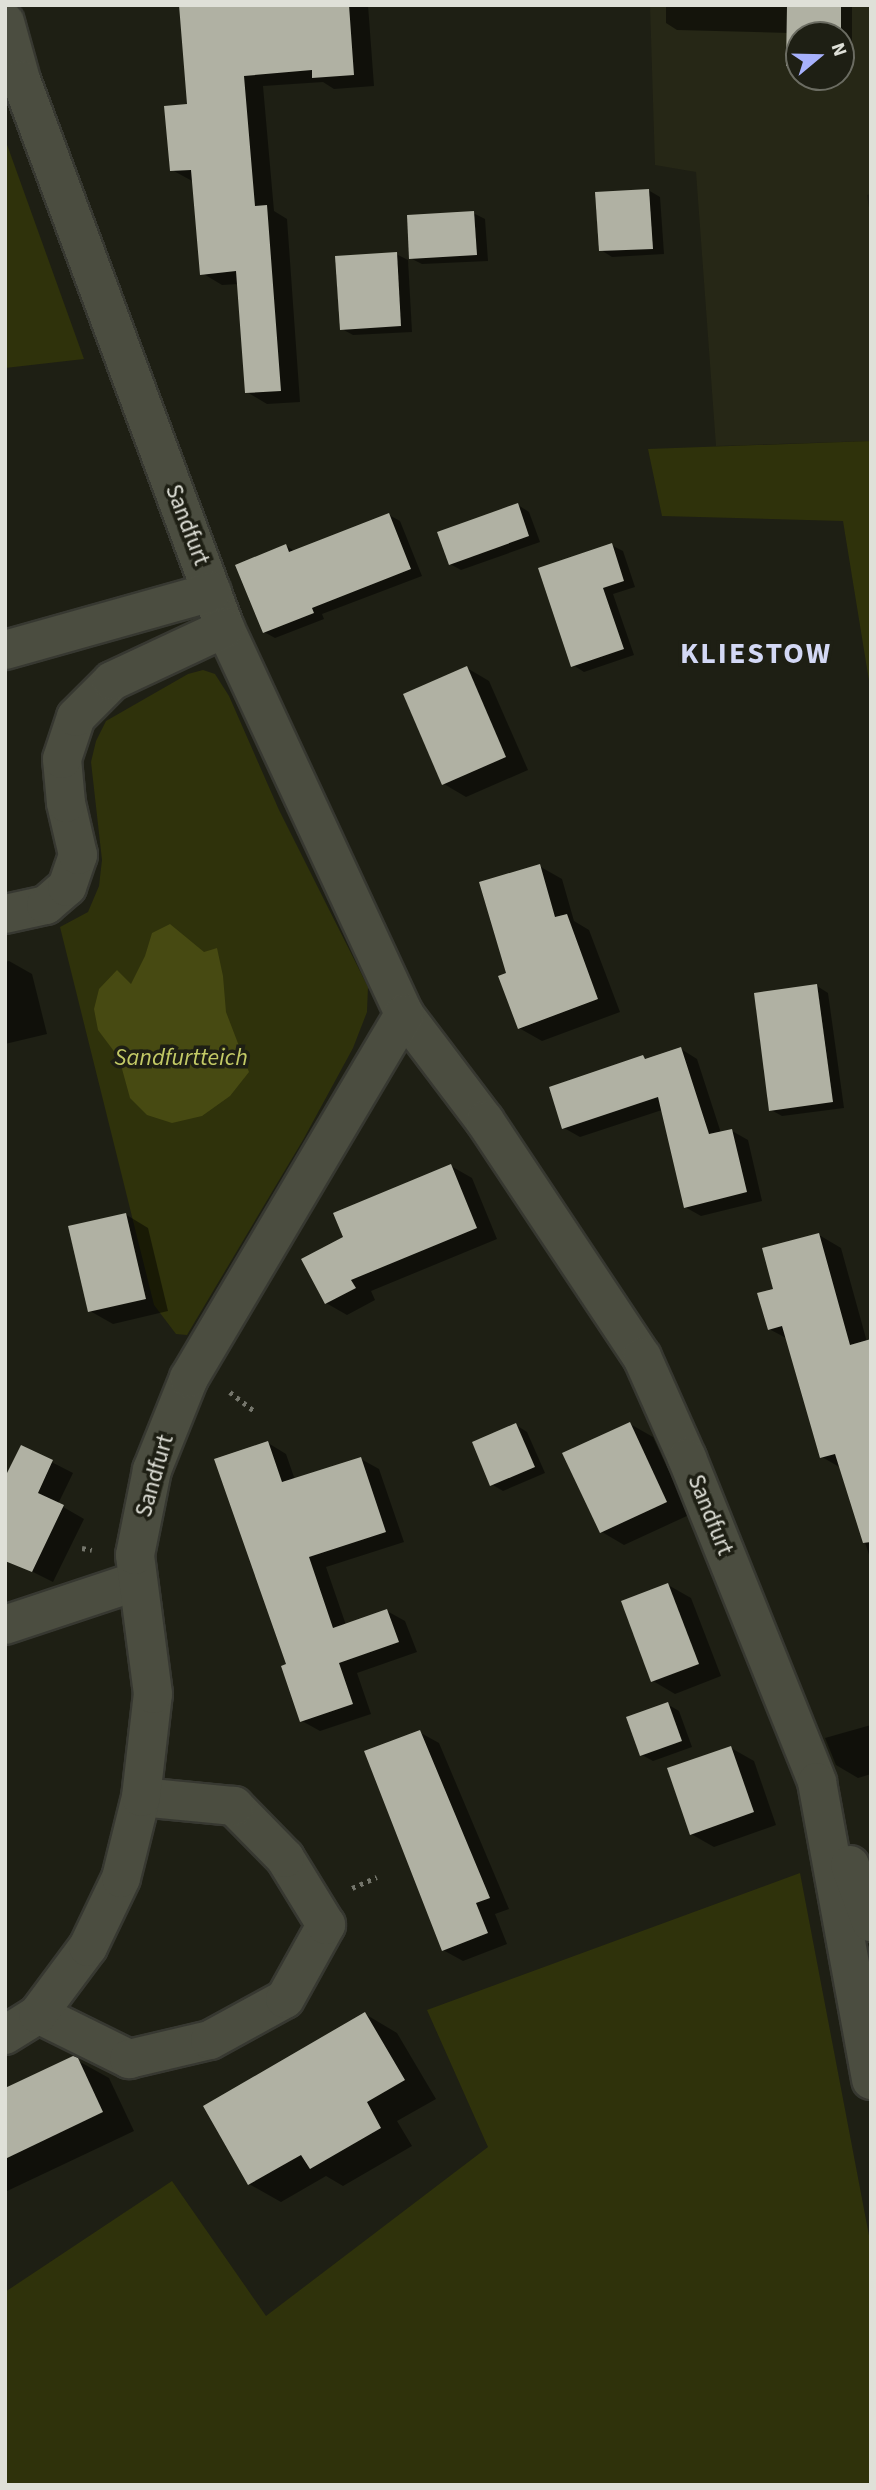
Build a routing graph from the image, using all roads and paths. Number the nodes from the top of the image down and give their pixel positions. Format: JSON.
{"nodes":[{"id":1,"x":5,"y":22,"type":"edge"},
{"id":2,"x":212,"y":592,"type":"junction"},
{"id":3,"x":225,"y":628,"type":"junction"},
{"id":4,"x":5,"y":650,"type":"edge"},
{"id":5,"x":5,"y":914,"type":"edge"},
{"id":6,"x":404,"y":1014,"type":"junction"},
{"id":7,"x":137,"y":1580,"type":"junction"},
{"id":8,"x":5,"y":1625,"type":"edge"},
{"id":9,"x":817,"y":1782,"type":"junction"},
{"id":10,"x":141,"y":1797,"type":"junction"},
{"id":11,"x":871,"y":1922,"type":"edge"},
{"id":12,"x":38,"y":2014,"type":"junction"},
{"id":13,"x":5,"y":2035,"type":"edge"},
{"id":14,"x":871,"y":2080,"type":"edge"}],
"edges":[{"from":1,"to":2,"type":"street","name":"Sandfurt"},
{"from":2,"to":3,"type":"street","name":"Sandfurt"},
{"from":2,"to":4,"type":"street"},
{"from":3,"to":5,"type":"street"},
{"from":3,"to":6,"type":"street","name":"Sandfurt"},
{"from":6,"to":7,"type":"street","name":"Sandfurt"},
{"from":6,"to":9,"type":"street","name":"Sandfurt"},
{"from":7,"to":8,"type":"street"},
{"from":7,"to":10,"type":"street","name":"Sandfurt"},
{"from":9,"to":11,"type":"street"},
{"from":9,"to":14,"type":"street","name":"Sandfurt"},
{"from":10,"to":12,"type":"street","name":"Sandfurt"},
{"from":10,"to":12,"type":"street"},
{"from":12,"to":13,"type":"street"}]}
